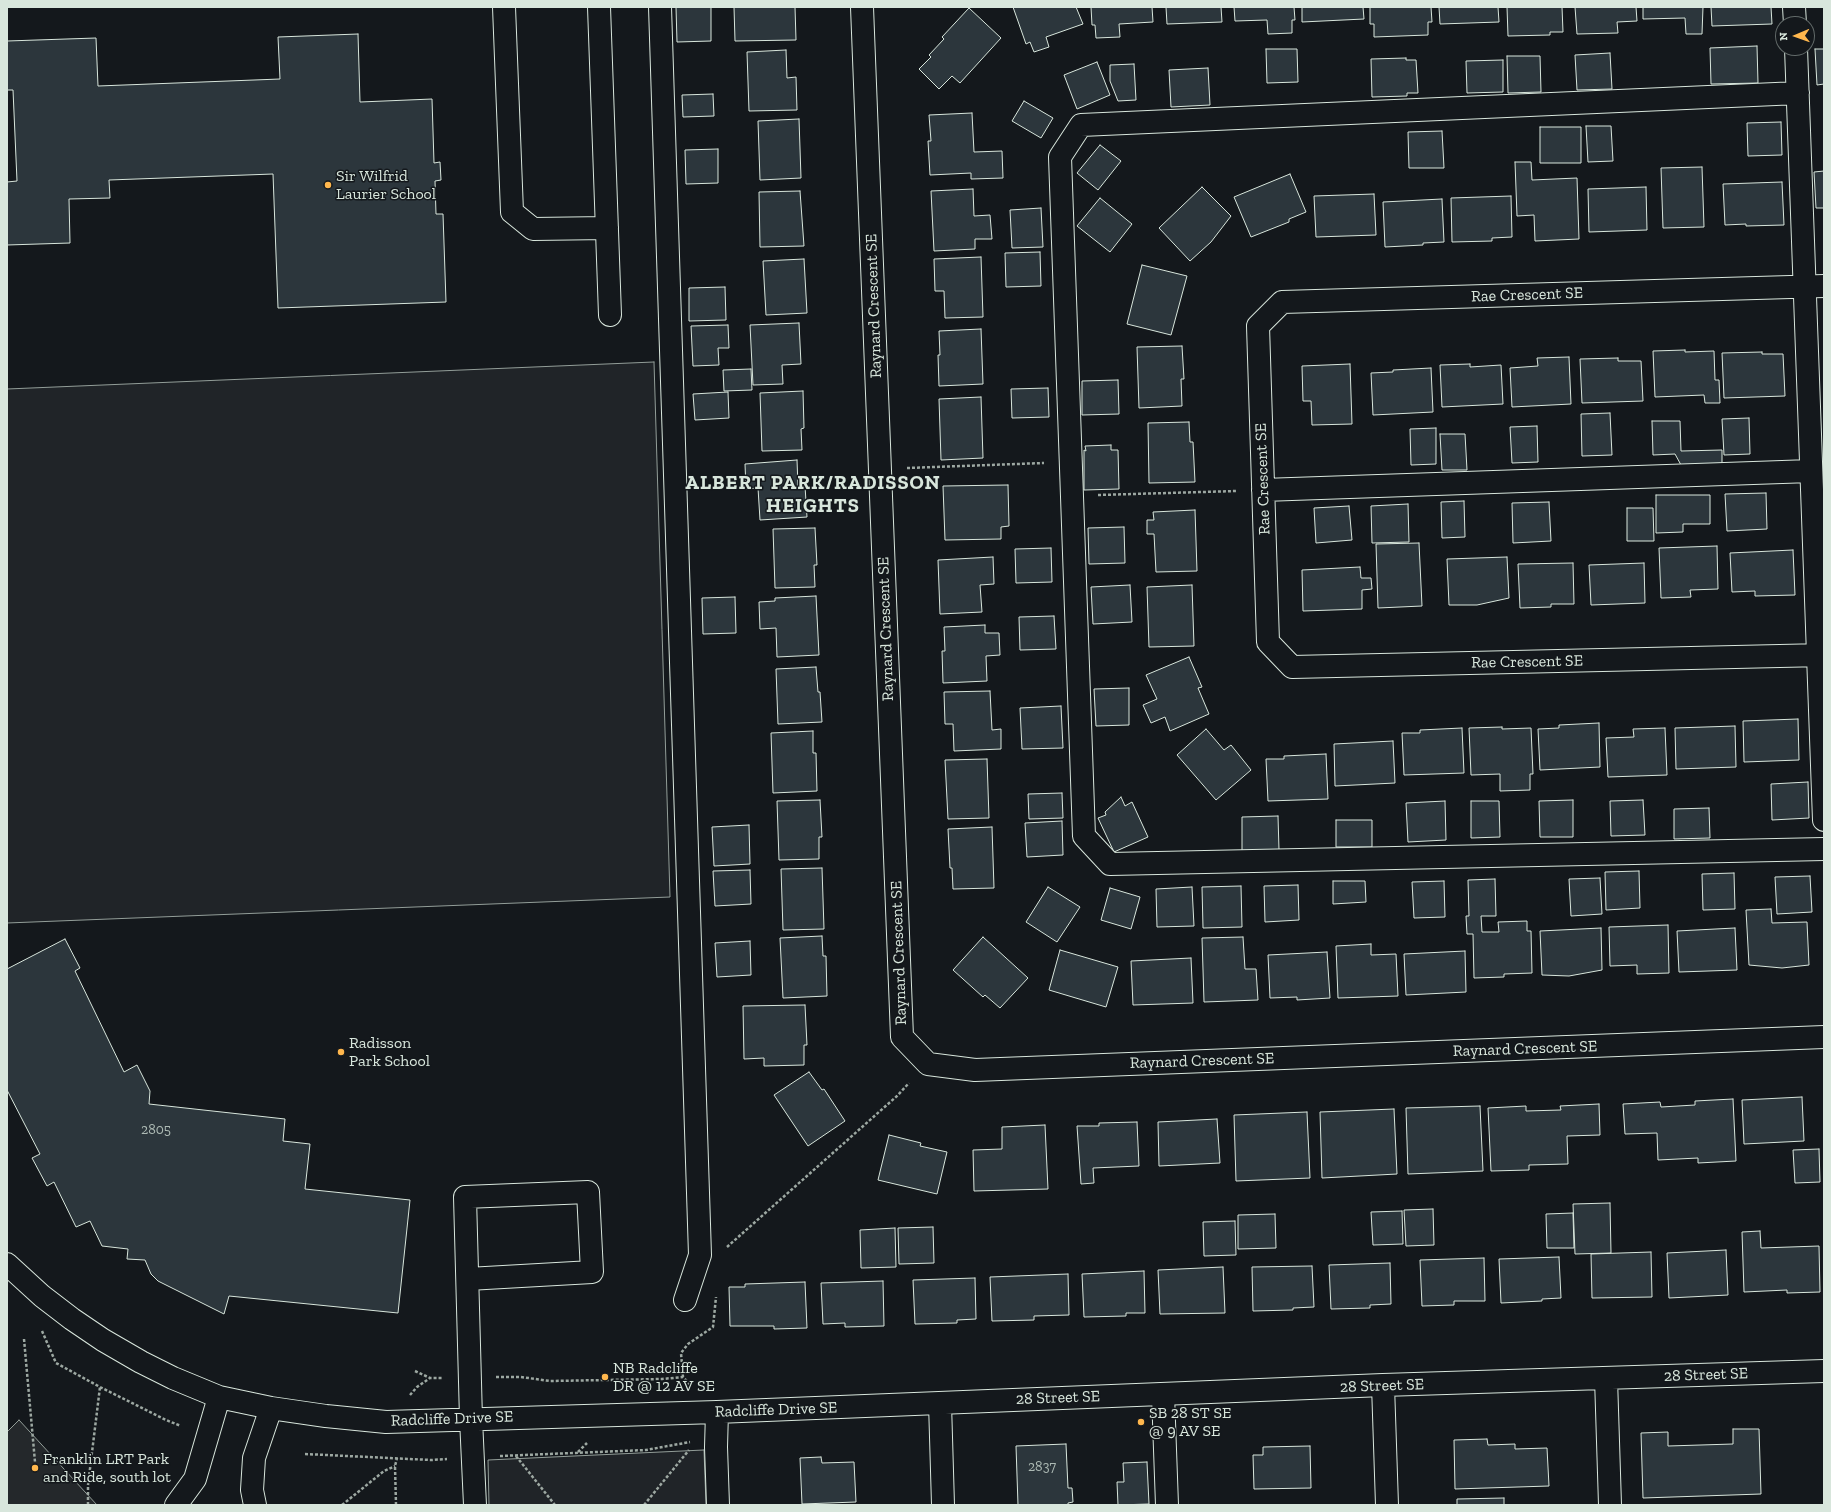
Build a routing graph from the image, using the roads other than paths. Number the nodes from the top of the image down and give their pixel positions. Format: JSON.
{"nodes":[{"id":1,"x":504,"y":7,"type":"edge"},
{"id":2,"x":599,"y":7,"type":"edge"},
{"id":3,"x":660,"y":7,"type":"edge"},
{"id":4,"x":862,"y":7,"type":"edge"},
{"id":5,"x":1796,"y":56,"type":"edge"},
{"id":6,"x":1798,"y":93,"type":"junction"},
{"id":7,"x":607,"y":228,"type":"junction"},
{"id":8,"x":1814,"y":287,"type":"edge"},
{"id":9,"x":610,"y":315,"type":"dead end"},
{"id":10,"x":1811,"y":471,"type":"junction"},
{"id":11,"x":1263,"y":490,"type":"junction"},
{"id":12,"x":1820,"y":655,"type":"edge"},
{"id":13,"x":1824,"y":820,"type":"edge"},
{"id":14,"x":1824,"y":849,"type":"edge"},
{"id":15,"x":1824,"y":1037,"type":"edge"},
{"id":16,"x":7,"y":1264,"type":"edge"},
{"id":17,"x":468,"y":1279,"type":"junction"},
{"id":18,"x":685,"y":1300,"type":"dead end"},
{"id":19,"x":1824,"y":1371,"type":"edge"},
{"id":20,"x":1606,"y":1378,"type":"junction"},
{"id":21,"x":1382,"y":1386,"type":"junction"},
{"id":22,"x":1163,"y":1394,"type":"junction"},
{"id":23,"x":218,"y":1397,"type":"junction"},
{"id":24,"x":940,"y":1404,"type":"junction"},
{"id":25,"x":271,"y":1408,"type":"junction"},
{"id":26,"x":717,"y":1412,"type":"junction"},
{"id":27,"x":471,"y":1419,"type":"junction"},
{"id":28,"x":176,"y":1505,"type":"edge"},
{"id":29,"x":255,"y":1505,"type":"edge"},
{"id":30,"x":475,"y":1505,"type":"edge"},
{"id":31,"x":718,"y":1505,"type":"edge"},
{"id":32,"x":943,"y":1505,"type":"edge"},
{"id":33,"x":1167,"y":1505,"type":"edge"},
{"id":34,"x":1387,"y":1505,"type":"edge"},
{"id":35,"x":1610,"y":1505,"type":"edge"}],
"edges":[{"from":1,"to":7,"type":"street"},
{"from":2,"to":7,"type":"street"},
{"from":3,"to":18,"type":"street"},
{"from":4,"to":15,"type":"street","name":"Raynard Crescent SE"},
{"from":5,"to":6,"type":"street"},
{"from":6,"to":8,"type":"street"},
{"from":6,"to":14,"type":"street"},
{"from":7,"to":9,"type":"street"},
{"from":8,"to":10,"type":"street"},
{"from":8,"to":11,"type":"street","name":"Rae Crescent SE"},
{"from":10,"to":11,"type":"street"},
{"from":10,"to":12,"type":"street"},
{"from":11,"to":12,"type":"street","name":"Rae Crescent SE"},
{"from":12,"to":13,"type":"street"},
{"from":16,"to":23,"type":"street","name":"Radcliffe Drive SE"},
{"from":17,"to":17,"type":"street"},
{"from":17,"to":27,"type":"street"},
{"from":19,"to":20,"type":"street","name":"28 Street SE"},
{"from":20,"to":21,"type":"street","name":"28 Street SE"},
{"from":20,"to":35,"type":"street"},
{"from":21,"to":22,"type":"street","name":"28 Street SE"},
{"from":21,"to":34,"type":"street"},
{"from":22,"to":24,"type":"street","name":"28 Street SE"},
{"from":22,"to":33,"type":"street"},
{"from":23,"to":25,"type":"street","name":"Radcliffe Drive SE"},
{"from":23,"to":28,"type":"street"},
{"from":24,"to":26,"type":"street","name":"Radcliffe Drive SE"},
{"from":24,"to":32,"type":"street"},
{"from":25,"to":27,"type":"street","name":"Radcliffe Drive SE"},
{"from":25,"to":29,"type":"street"},
{"from":26,"to":27,"type":"street","name":"Radcliffe Drive SE"},
{"from":26,"to":31,"type":"street"},
{"from":27,"to":30,"type":"street"}]}
